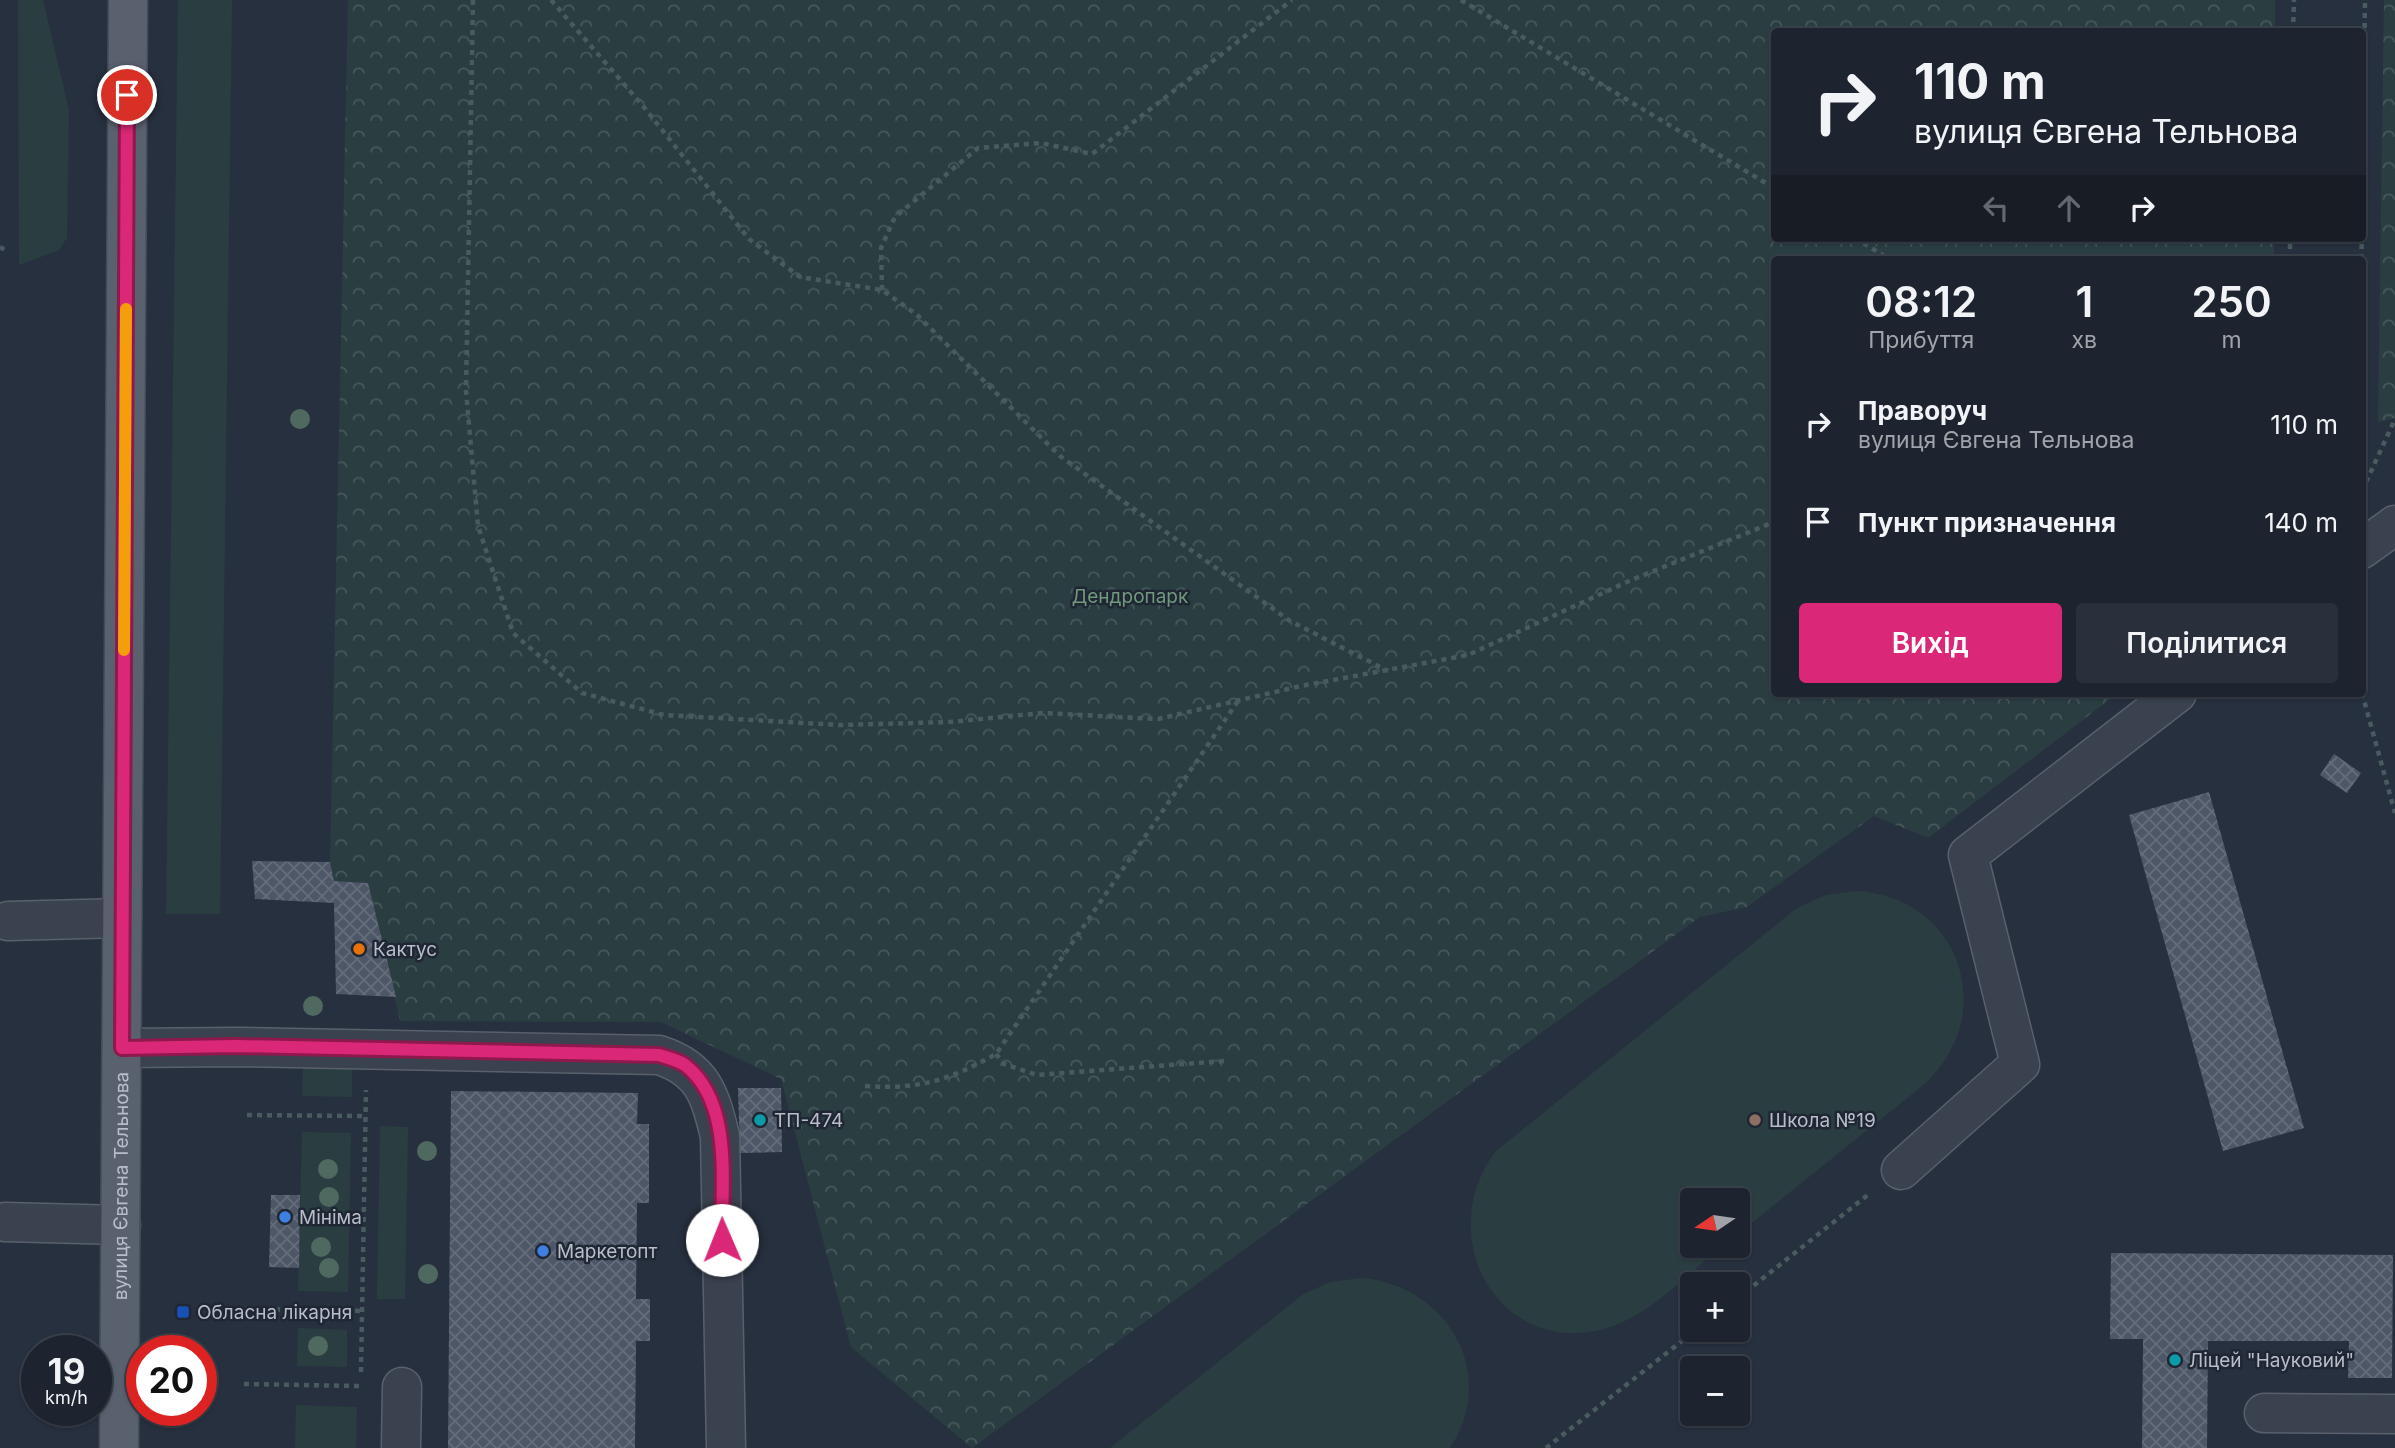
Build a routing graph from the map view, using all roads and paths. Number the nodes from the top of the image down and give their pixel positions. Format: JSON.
{"nodes":[{"id":1,"x":128,"y":0,"type":"edge"},
{"id":2,"x":473,"y":0,"type":"edge"},
{"id":3,"x":551,"y":0,"type":"edge"},
{"id":4,"x":1292,"y":0,"type":"edge"},
{"id":5,"x":1461,"y":0,"type":"edge"},
{"id":6,"x":2294,"y":0,"type":"edge"},
{"id":7,"x":2365,"y":0,"type":"edge"},
{"id":8,"x":2293,"y":28,"type":"edge"},
{"id":9,"x":2364,"y":28,"type":"edge"},
{"id":10,"x":1771,"y":186,"type":"edge"},
{"id":11,"x":1861,"y":242,"type":"edge"},
{"id":12,"x":0,"y":247,"type":"edge"},
{"id":13,"x":8,"y":252,"type":"dead end"},
{"id":14,"x":1884,"y":256,"type":"edge"},
{"id":15,"x":882,"y":290,"type":"junction"},
{"id":16,"x":2395,"y":419,"type":"edge"},
{"id":17,"x":2366,"y":482,"type":"edge"},
{"id":18,"x":1771,"y":523,"type":"edge"},
{"id":19,"x":2395,"y":525,"type":"edge"},
{"id":20,"x":2366,"y":547,"type":"edge"},
{"id":21,"x":1388,"y":671,"type":"junction"},
{"id":22,"x":2172,"y":697,"type":"edge"},
{"id":23,"x":2363,"y":697,"type":"edge"},
{"id":24,"x":1238,"y":700,"type":"junction"},
{"id":25,"x":2395,"y":813,"type":"edge"},
{"id":26,"x":122,"y":918,"type":"junction"},
{"id":27,"x":8,"y":920,"type":"dead end"},
{"id":28,"x":122,"y":1048,"type":"junction"},
{"id":29,"x":366,"y":1051,"type":"junction"},
{"id":30,"x":996,"y":1054,"type":"junction"},
{"id":31,"x":1224,"y":1061,"type":"dead end"},
{"id":32,"x":864,"y":1086,"type":"dead end"},
{"id":33,"x":247,"y":1115,"type":"dead end"},
{"id":34,"x":365,"y":1116,"type":"junction"},
{"id":35,"x":1901,"y":1170,"type":"joint"},
{"id":36,"x":5,"y":1222,"type":"dead end"},
{"id":37,"x":121,"y":1225,"type":"junction"},
{"id":38,"x":1750,"y":1289,"type":"edge"},
{"id":39,"x":245,"y":1310,"type":"dead end"},
{"id":40,"x":363,"y":1311,"type":"junction"},
{"id":41,"x":1681,"y":1342,"type":"edge"},
{"id":42,"x":244,"y":1384,"type":"dead end"},
{"id":43,"x":318,"y":1386,"type":"dead end"},
{"id":44,"x":361,"y":1386,"type":"dead end"},
{"id":45,"x":402,"y":1388,"type":"dead end"},
{"id":46,"x":2264,"y":1413,"type":"dead end"},
{"id":47,"x":2395,"y":1414,"type":"edge"},
{"id":48,"x":119,"y":1448,"type":"edge"},
{"id":49,"x":401,"y":1448,"type":"edge"},
{"id":50,"x":726,"y":1448,"type":"edge"},
{"id":51,"x":1546,"y":1448,"type":"edge"}],
"edges":[{"from":1,"to":26,"type":"main road","name":"вулиця Євгена Тельнова"},
{"from":2,"to":24,"type":"path"},
{"from":3,"to":15,"type":"path"},
{"from":4,"to":15,"type":"path"},
{"from":5,"to":10,"type":"path"},
{"from":6,"to":8,"type":"path"},
{"from":7,"to":9,"type":"path"},
{"from":11,"to":14,"type":"path"},
{"from":12,"to":13,"type":"path"},
{"from":15,"to":21,"type":"path"},
{"from":16,"to":17,"type":"path"},
{"from":18,"to":21,"type":"path"},
{"from":19,"to":20,"type":"lane"},
{"from":21,"to":24,"type":"path"},
{"from":22,"to":35,"type":"lane"},
{"from":23,"to":25,"type":"path"},
{"from":24,"to":30,"type":"path"},
{"from":26,"to":27,"type":"lane"},
{"from":26,"to":28,"type":"main road","name":"вулиця Євгена Тельнова"},
{"from":28,"to":29,"type":"lane"},
{"from":28,"to":37,"type":"main road","name":"вулиця Євгена Тельнова"},
{"from":29,"to":34,"type":"path"},
{"from":29,"to":50,"type":"lane"},
{"from":30,"to":31,"type":"path"},
{"from":30,"to":32,"type":"path"},
{"from":33,"to":34,"type":"path"},
{"from":34,"to":40,"type":"path"},
{"from":35,"to":38,"type":"path"},
{"from":36,"to":37,"type":"lane"},
{"from":37,"to":48,"type":"main road","name":"вулиця Євгена Тельнова"},
{"from":39,"to":40,"type":"path"},
{"from":40,"to":44,"type":"path"},
{"from":41,"to":51,"type":"path"},
{"from":42,"to":43,"type":"path"},
{"from":45,"to":49,"type":"lane"},
{"from":46,"to":47,"type":"lane"}]}
